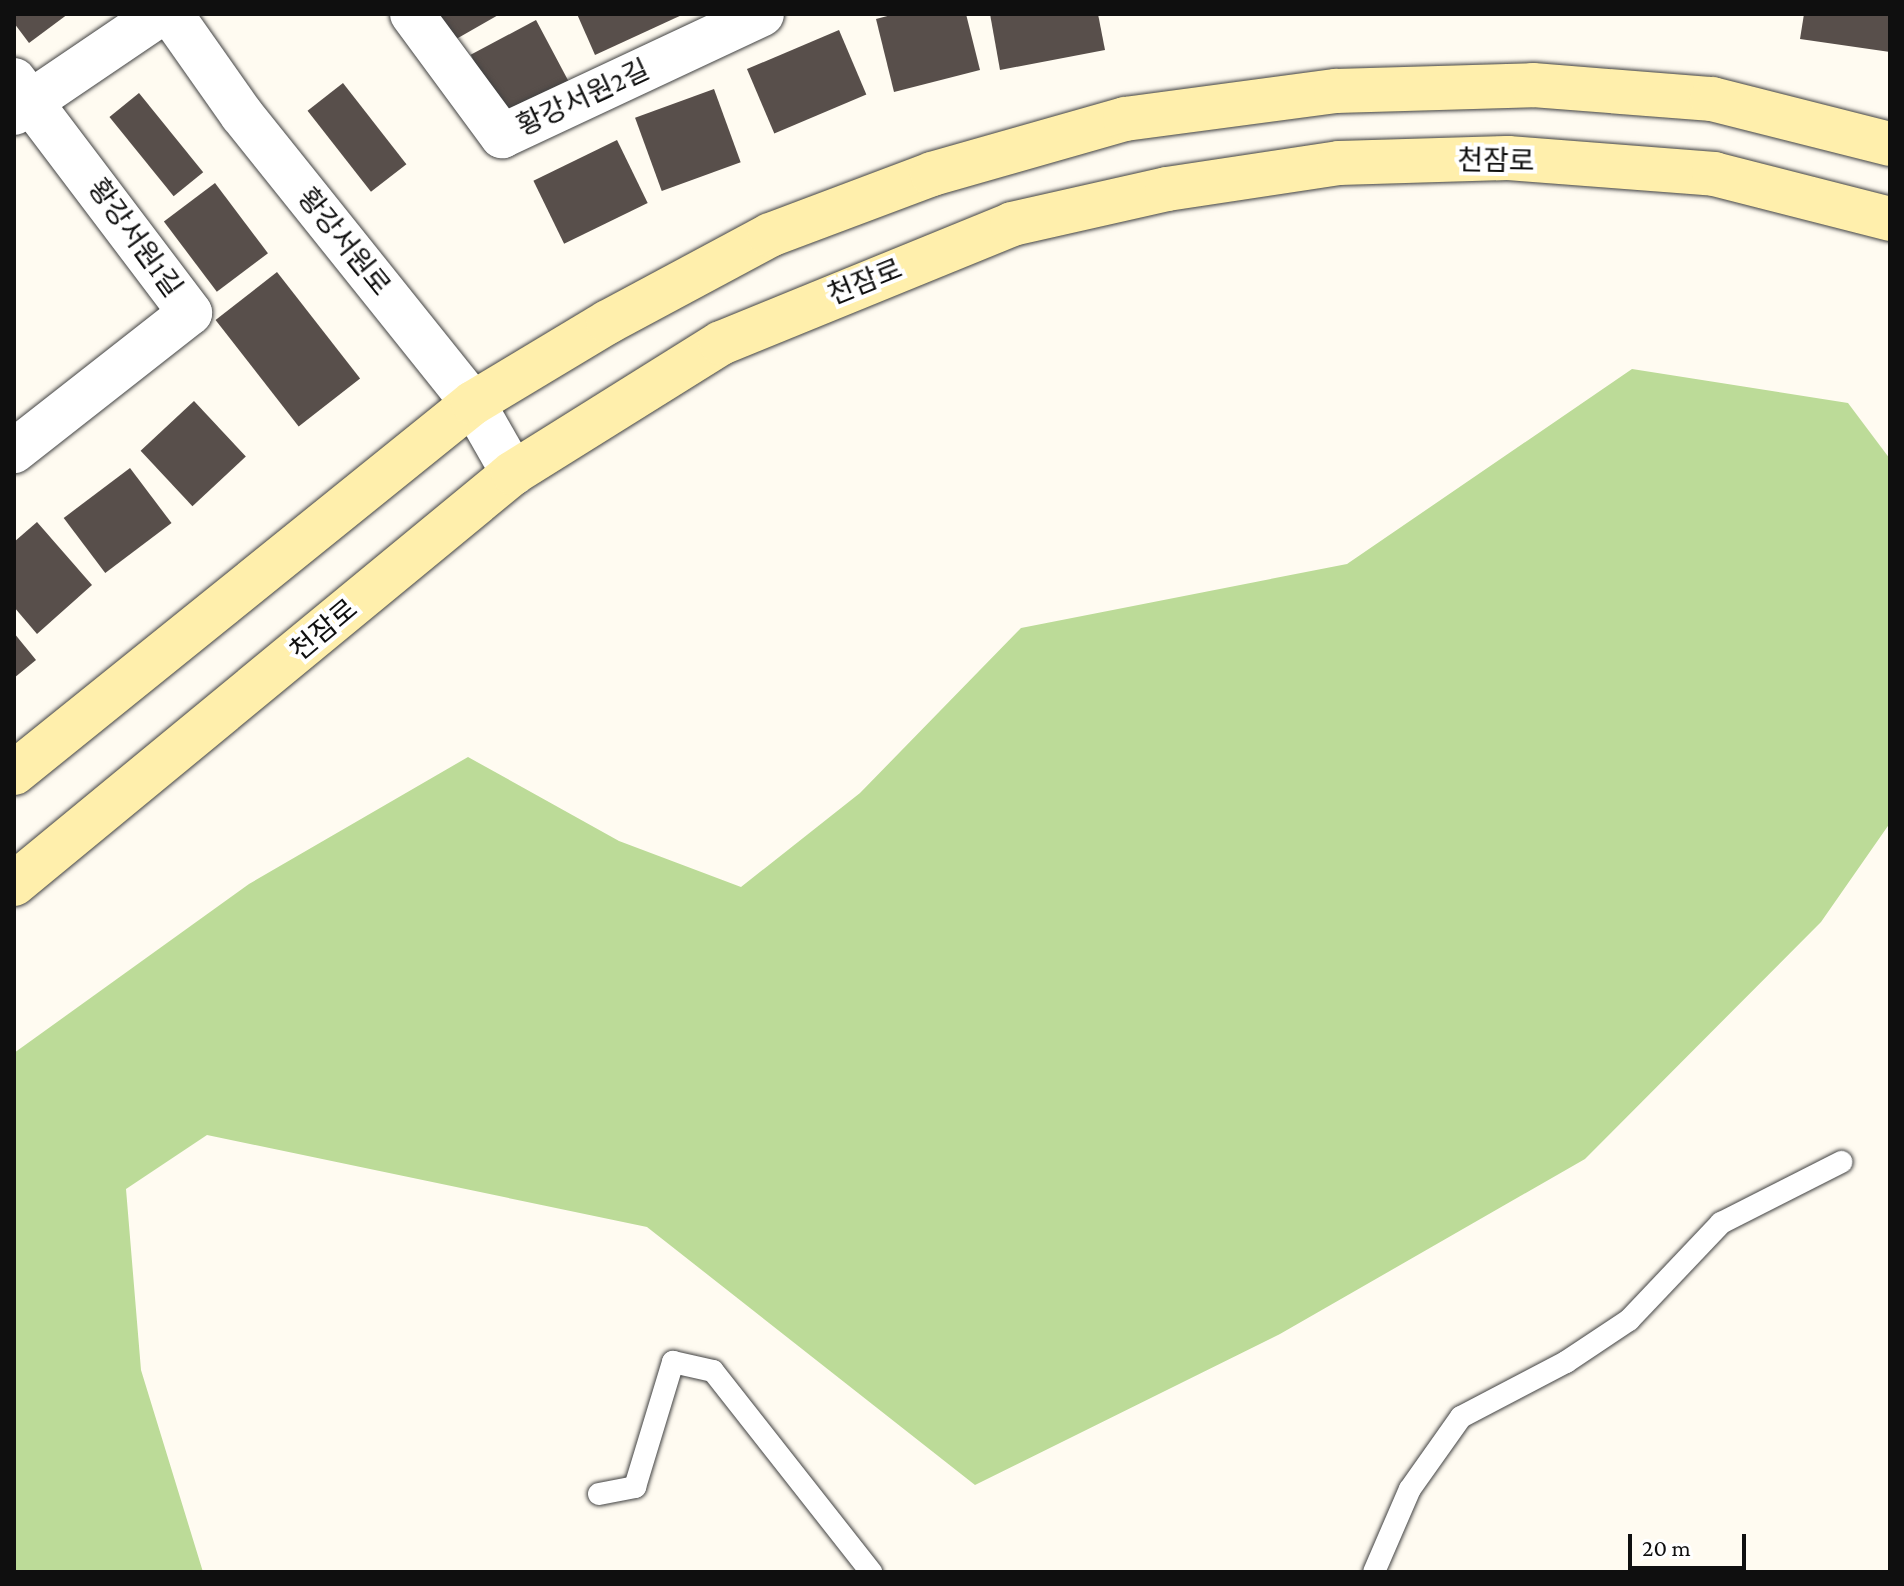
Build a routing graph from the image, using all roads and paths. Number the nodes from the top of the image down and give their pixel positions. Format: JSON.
{"nodes":[{"id":1,"x":160,"y":14,"type":"edge"},
{"id":2,"x":171,"y":14,"type":"edge"},
{"id":3,"x":412,"y":14,"type":"edge"},
{"id":4,"x":759,"y":15,"type":"edge"},
{"id":5,"x":20,"y":98,"type":"edge"},
{"id":6,"x":1890,"y":144,"type":"edge"},
{"id":7,"x":1890,"y":219,"type":"edge"},
{"id":8,"x":473,"y":403,"type":"junction"},
{"id":9,"x":14,"y":451,"type":"edge"},
{"id":10,"x":513,"y":473,"type":"junction"},
{"id":11,"x":14,"y":773,"type":"edge"},
{"id":12,"x":14,"y":884,"type":"edge"},
{"id":13,"x":1841,"y":1162,"type":"dead end"},
{"id":14,"x":599,"y":1494,"type":"dead end"},
{"id":15,"x":871,"y":1572,"type":"edge"},
{"id":16,"x":1374,"y":1572,"type":"edge"}],
"edges":[{"from":1,"to":5,"type":"street","name":"황강서원1길"},
{"from":2,"to":8,"type":"street","name":"황강서원로"},
{"from":3,"to":4,"type":"street","name":"황강서원2길"},
{"from":5,"to":9,"type":"street","name":"황강서원1길"},
{"from":6,"to":8,"type":"street"},
{"from":7,"to":10,"type":"street","name":"천잠로"},
{"from":8,"to":10,"type":"street","name":"황강서원로"},
{"from":8,"to":11,"type":"street"},
{"from":10,"to":12,"type":"street","name":"천잠로"},
{"from":13,"to":16,"type":"lane"},
{"from":14,"to":15,"type":"lane"}]}
